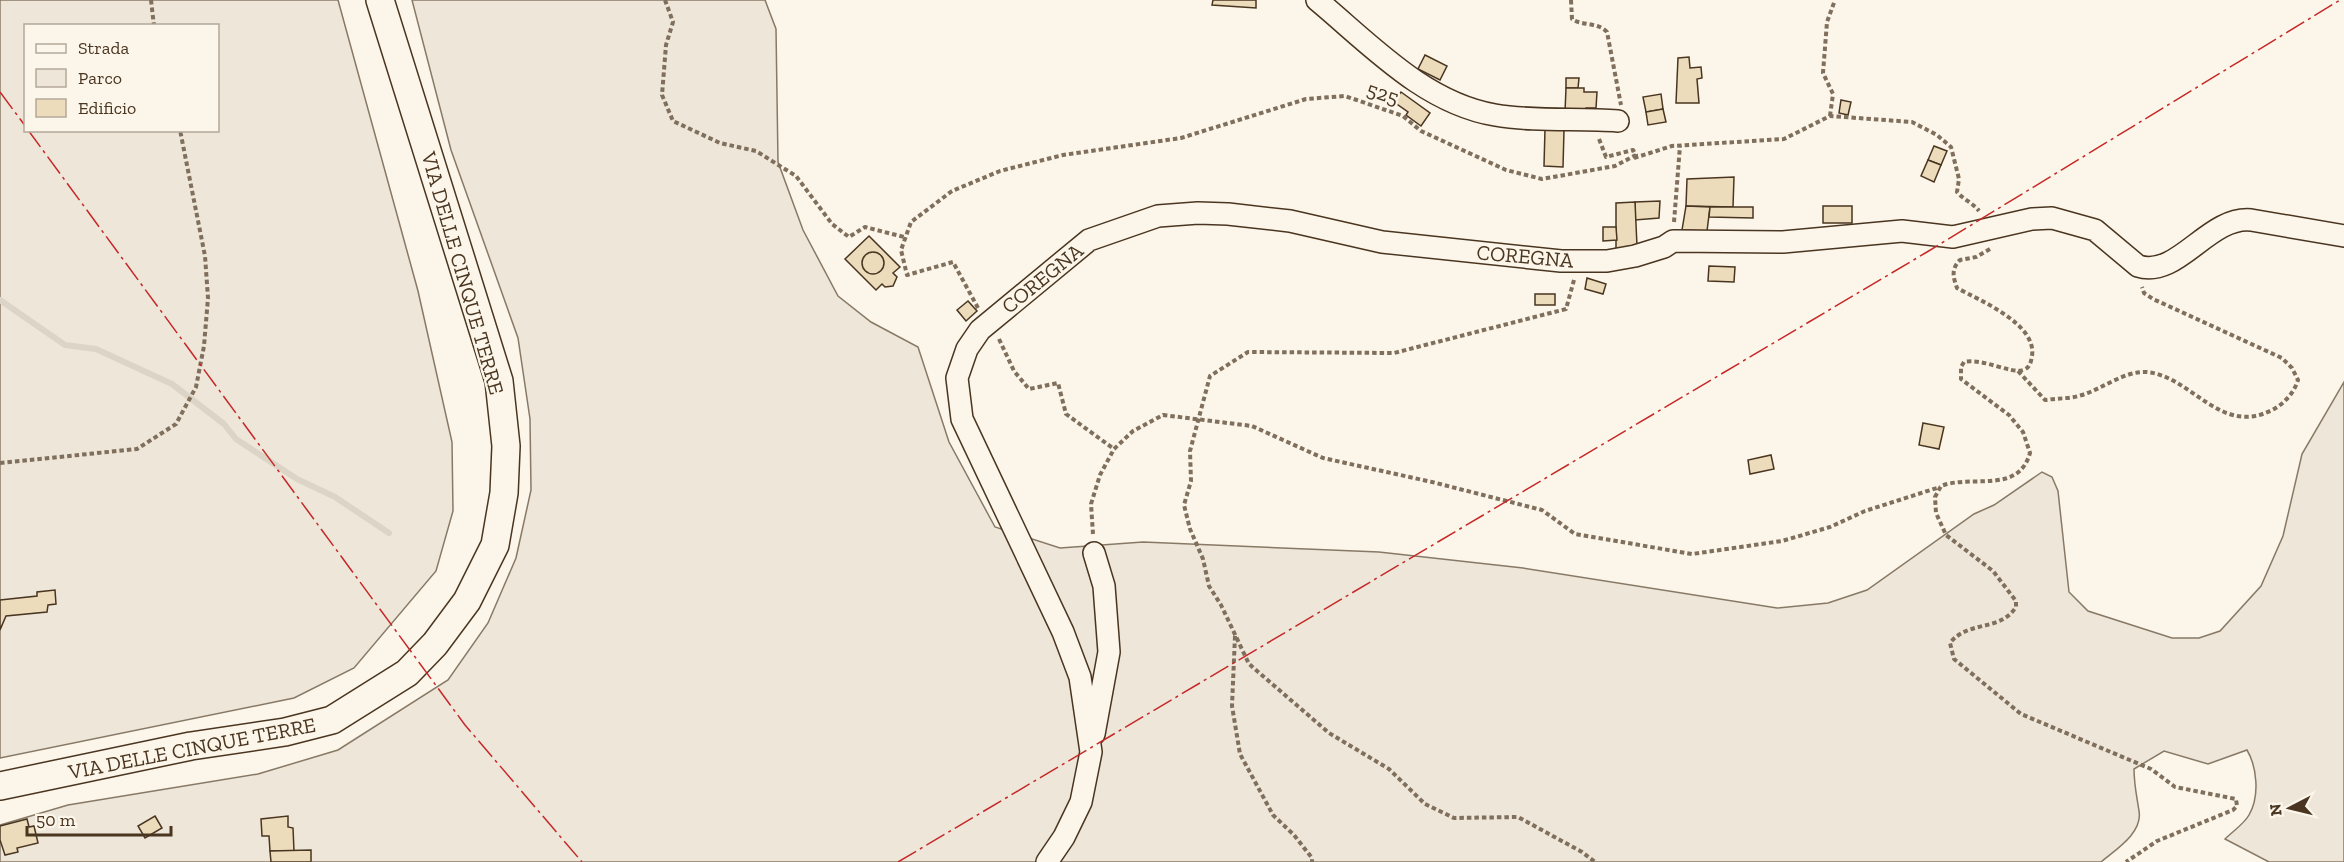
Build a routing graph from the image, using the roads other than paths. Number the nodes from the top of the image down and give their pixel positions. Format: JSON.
{"nodes":[{"id":1,"x":380,"y":0,"type":"edge"},
{"id":2,"x":1317,"y":0,"type":"edge"},
{"id":3,"x":1618,"y":121,"type":"road end"},
{"id":4,"x":2344,"y":236,"type":"edge"},
{"id":5,"x":1094,"y":553,"type":"road end"},
{"id":6,"x":1091,"y":752,"type":"junction"},
{"id":7,"x":0,"y":786,"type":"edge"},
{"id":8,"x":1047,"y":862,"type":"edge"}],
"edges":[{"from":1,"to":7,"type":"main road","name":"VIA DELLE CINQUE TERRE"},
{"from":2,"to":3,"type":"street"},
{"from":4,"to":6,"type":"street","name":"COREGNA"},
{"from":5,"to":6,"type":"street"},
{"from":6,"to":8,"type":"street","name":"COREGNA"}]}
